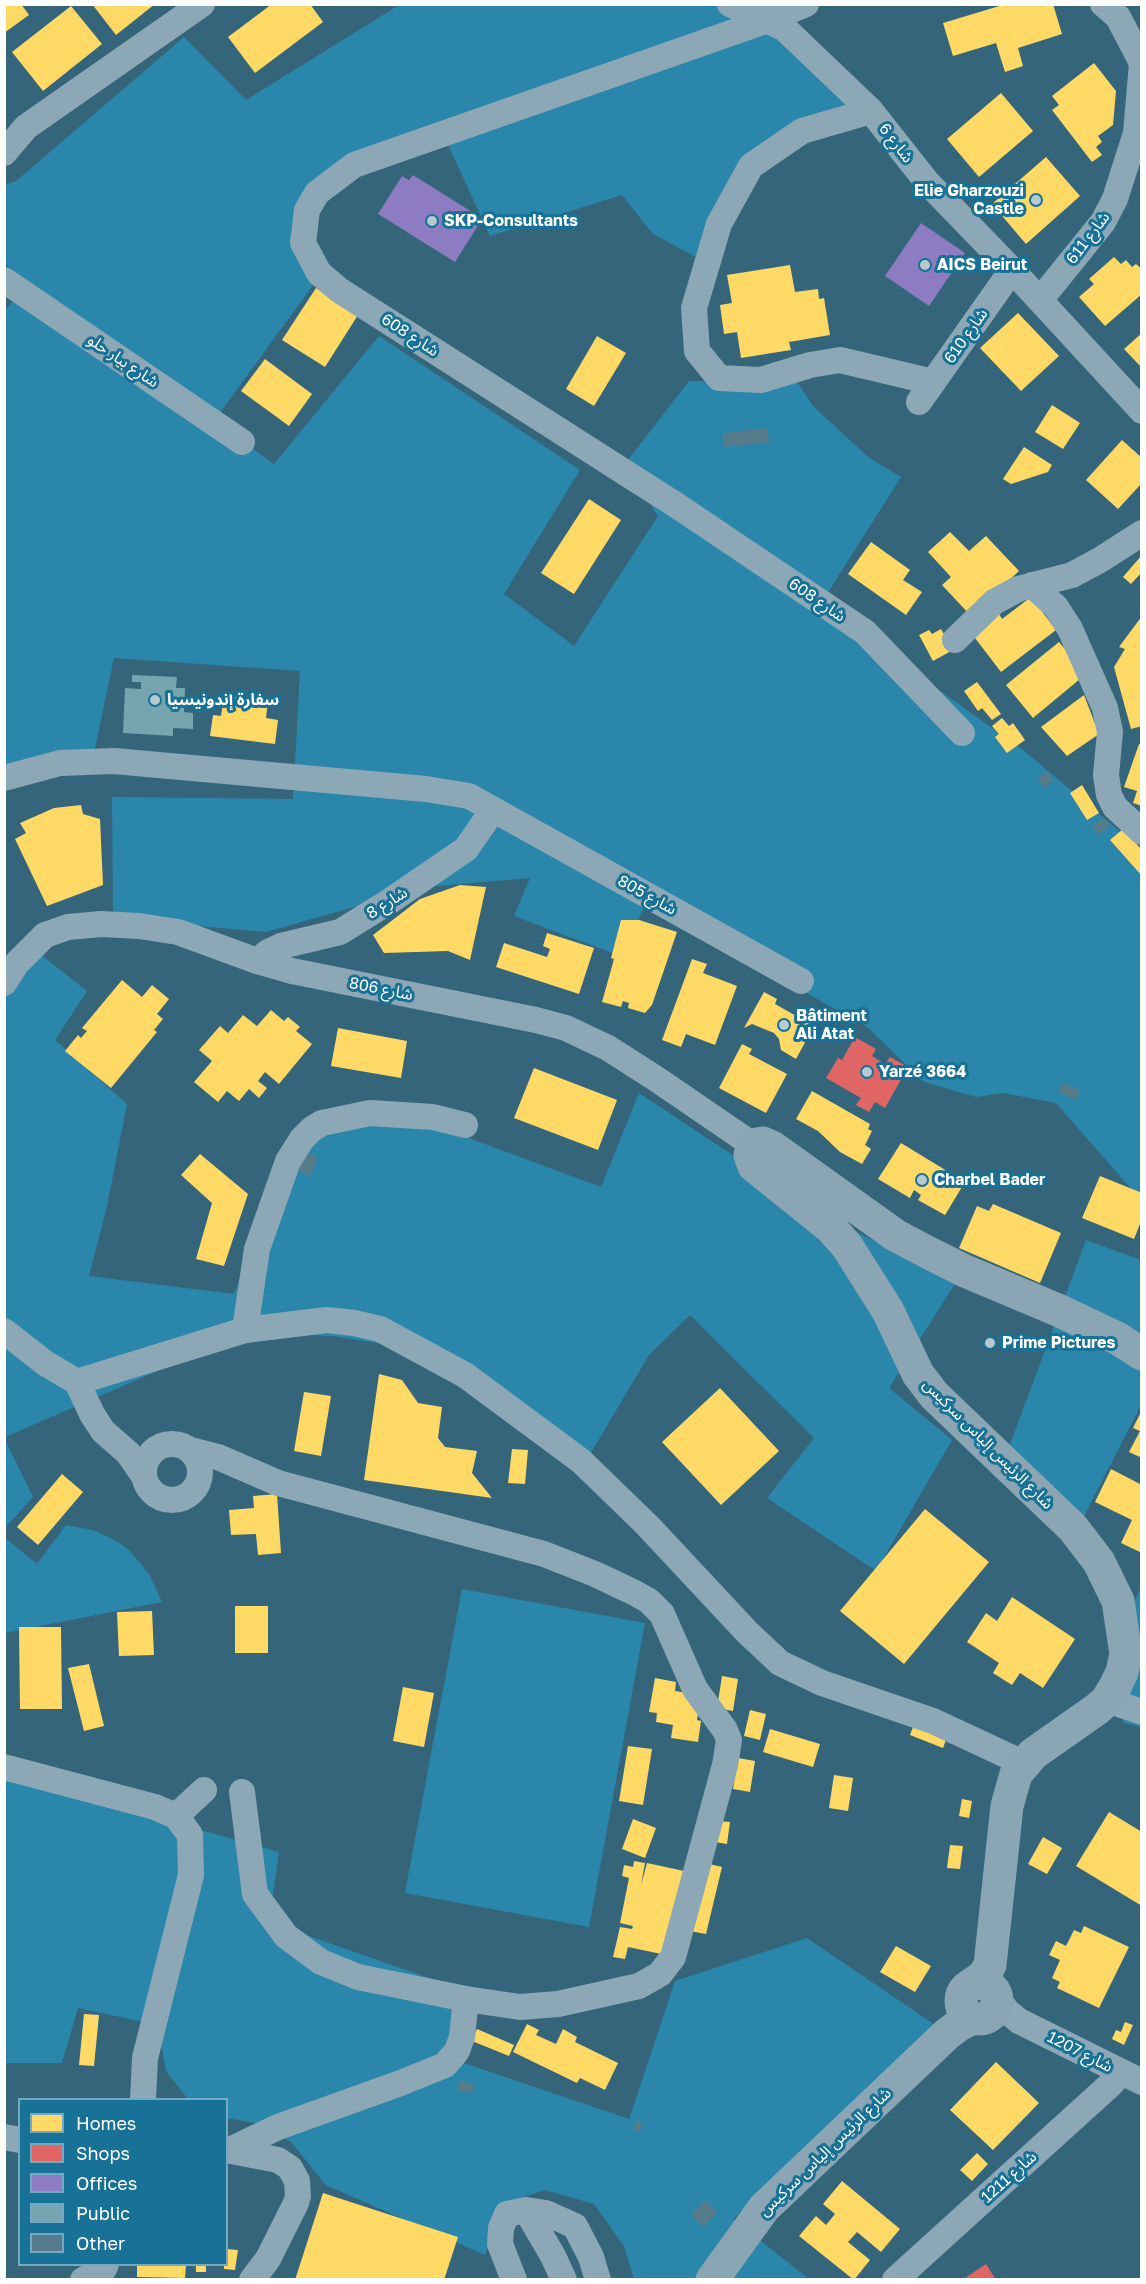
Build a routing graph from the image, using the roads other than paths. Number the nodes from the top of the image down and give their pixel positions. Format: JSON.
{"nodes":[{"id":1,"x":202,"y":4,"type":"edge"},
{"id":2,"x":730,"y":4,"type":"edge"},
{"id":3,"x":806,"y":4,"type":"edge"},
{"id":4,"x":1111,"y":11,"type":"edge"},
{"id":5,"x":768,"y":20,"type":"junction"},
{"id":6,"x":1142,"y":63,"type":"edge"},
{"id":7,"x":871,"y":111,"type":"junction"},
{"id":8,"x":4,"y":153,"type":"edge"},
{"id":9,"x":1012,"y":270,"type":"junction"},
{"id":10,"x":4,"y":280,"type":"edge"},
{"id":11,"x":1040,"y":300,"type":"junction"},
{"id":12,"x":1142,"y":411,"type":"edge"},
{"id":13,"x":242,"y":442,"type":"dead end"},
{"id":14,"x":1142,"y":532,"type":"edge"},
{"id":15,"x":1032,"y":585,"type":"junction"},
{"id":16,"x":956,"y":640,"type":"dead end"},
{"id":17,"x":962,"y":733,"type":"dead end"},
{"id":18,"x":4,"y":778,"type":"edge"},
{"id":19,"x":493,"y":810,"type":"junction"},
{"id":20,"x":1142,"y":832,"type":"edge"},
{"id":21,"x":257,"y":961,"type":"junction"},
{"id":22,"x":801,"y":981,"type":"dead end"},
{"id":23,"x":4,"y":983,"type":"edge"},
{"id":24,"x":465,"y":1125,"type":"dead end"},
{"id":25,"x":753,"y":1145,"type":"junction"},
{"id":26,"x":245,"y":1330,"type":"junction"},
{"id":27,"x":4,"y":1331,"type":"edge"},
{"id":28,"x":1142,"y":1354,"type":"edge"},
{"id":29,"x":77,"y":1382,"type":"junction"},
{"id":30,"x":117,"y":1444,"type":"junction"},
{"id":31,"x":160,"y":1446,"type":"junction"},
{"id":32,"x":203,"y":1458,"type":"junction"},
{"id":33,"x":144,"y":1476,"type":"junction"},
{"id":34,"x":1107,"y":1700,"type":"junction"},
{"id":35,"x":1142,"y":1712,"type":"edge"},
{"id":36,"x":1023,"y":1763,"type":"junction"},
{"id":37,"x":4,"y":1767,"type":"edge"},
{"id":38,"x":204,"y":1790,"type":"dead end"},
{"id":39,"x":242,"y":1792,"type":"dead end"},
{"id":40,"x":176,"y":1816,"type":"junction"},
{"id":41,"x":466,"y":1999,"type":"junction"},
{"id":42,"x":982,"y":2004,"type":"junction"},
{"id":43,"x":1131,"y":2077,"type":"edge"},
{"id":44,"x":143,"y":2098,"type":"edge"},
{"id":45,"x":228,"y":2150,"type":"edge"},
{"id":46,"x":526,"y":2210,"type":"junction"},
{"id":47,"x":106,"y":2266,"type":"edge"},
{"id":48,"x":83,"y":2280,"type":"edge"},
{"id":49,"x":252,"y":2280,"type":"edge"},
{"id":50,"x":514,"y":2280,"type":"edge"},
{"id":51,"x":564,"y":2280,"type":"edge"},
{"id":52,"x":598,"y":2280,"type":"edge"},
{"id":53,"x":712,"y":2280,"type":"edge"},
{"id":54,"x":895,"y":2280,"type":"edge"}],
"edges":[{"from":1,"to":8,"type":"street"},
{"from":2,"to":5,"type":"street","name":"شارع 6"},
{"from":3,"to":5,"type":"street","name":"شارع 608"},
{"from":4,"to":6,"type":"street"},
{"from":5,"to":7,"type":"street","name":"شارع 6"},
{"from":5,"to":17,"type":"street","name":"شارع 608"},
{"from":6,"to":11,"type":"street","name":"شارع 611"},
{"from":7,"to":9,"type":"street","name":"شارع 6"},
{"from":7,"to":9,"type":"street","name":"شارع 610"},
{"from":9,"to":11,"type":"street","name":"شارع 6"},
{"from":10,"to":13,"type":"street","name":"شارع بيار حلو"},
{"from":11,"to":12,"type":"street","name":"شارع 6"},
{"from":14,"to":15,"type":"street"},
{"from":15,"to":16,"type":"street"},
{"from":15,"to":20,"type":"street"},
{"from":18,"to":19,"type":"street","name":"شارع 805"},
{"from":19,"to":21,"type":"street","name":"شارع 8"},
{"from":19,"to":22,"type":"street","name":"شارع 805"},
{"from":21,"to":23,"type":"street","name":"شارع 806"},
{"from":21,"to":25,"type":"street","name":"شارع 806"},
{"from":24,"to":26,"type":"street"},
{"from":25,"to":28,"type":"main road"},
{"from":25,"to":34,"type":"main road","name":"شارع الرئيس إلياس سركيس"},
{"from":26,"to":29,"type":"street"},
{"from":26,"to":36,"type":"street"},
{"from":27,"to":29,"type":"street"},
{"from":29,"to":30,"type":"street"},
{"from":30,"to":31,"type":"street"},
{"from":30,"to":33,"type":"street"},
{"from":31,"to":32,"type":"street"},
{"from":31,"to":33,"type":"street"},
{"from":32,"to":33,"type":"street"},
{"from":32,"to":41,"type":"street"},
{"from":34,"to":35,"type":"street"},
{"from":34,"to":36,"type":"main road","name":"شارع الرئيس إلياس سركيس"},
{"from":36,"to":42,"type":"main road","name":"شارع الرئيس إلياس سركيس"},
{"from":37,"to":40,"type":"street"},
{"from":38,"to":40,"type":"street"},
{"from":39,"to":41,"type":"street"},
{"from":40,"to":44,"type":"street"},
{"from":41,"to":45,"type":"street"},
{"from":42,"to":43,"type":"street","name":"شارع 1207"},
{"from":42,"to":53,"type":"main road","name":"شارع الرئيس إلياس سركيس"},
{"from":43,"to":54,"type":"street","name":"شارع 1211"},
{"from":45,"to":49,"type":"street"},
{"from":46,"to":50,"type":"street"},
{"from":46,"to":51,"type":"street"},
{"from":46,"to":52,"type":"street"},
{"from":47,"to":48,"type":"street"}]}
